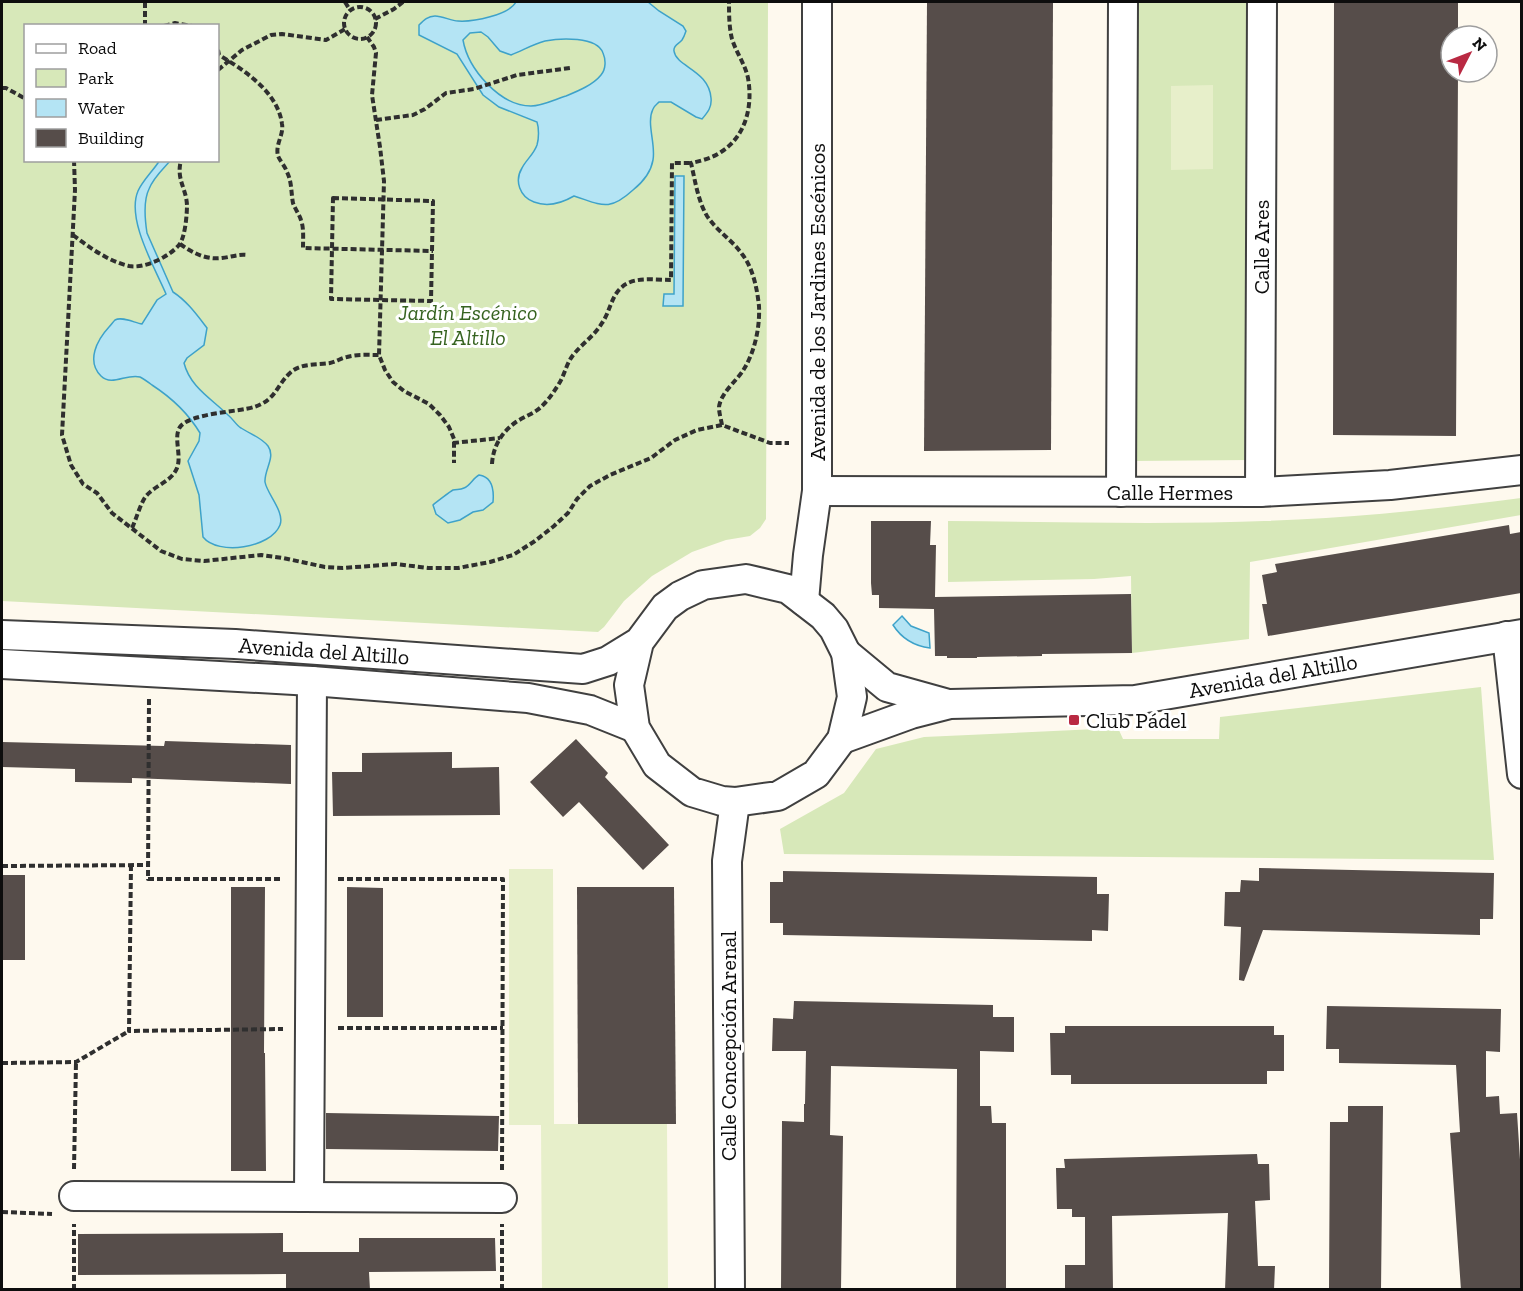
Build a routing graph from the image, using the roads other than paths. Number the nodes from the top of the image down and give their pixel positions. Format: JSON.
{"nodes":[{"id":1,"x":817,"y":2,"type":"edge"},
{"id":2,"x":1123,"y":2,"type":"edge"},
{"id":3,"x":1262,"y":2,"type":"edge"},
{"id":4,"x":1521,"y":470,"type":"edge"},
{"id":5,"x":817,"y":491,"type":"junction"},
{"id":6,"x":1122,"y":492,"type":"junction"},
{"id":7,"x":1260,"y":492,"type":"junction"},
{"id":8,"x":804,"y":601,"type":"junction"},
{"id":9,"x":2,"y":635,"type":"edge"},
{"id":10,"x":1514,"y":635,"type":"edge"},
{"id":11,"x":639,"y":642,"type":"junction"},
{"id":12,"x":846,"y":653,"type":"junction"},
{"id":13,"x":2,"y":664,"type":"edge"},
{"id":14,"x":312,"y":681,"type":"junction"},
{"id":15,"x":950,"y":704,"type":"junction"},
{"id":16,"x":635,"y":728,"type":"junction"},
{"id":17,"x":842,"y":739,"type":"junction"},
{"id":18,"x":1521,"y":774,"type":"edge"},
{"id":19,"x":735,"y":802,"type":"junction"},
{"id":20,"x":309,"y":1197,"type":"junction"},
{"id":21,"x":502,"y":1198,"type":"road end"},
{"id":22,"x":64,"y":1205,"type":"road end"},
{"id":23,"x":730,"y":1290,"type":"edge"}],
"edges":[{"from":1,"to":5,"type":"street","name":"Avenida de los Jardines Escénicos"},
{"from":2,"to":6,"type":"street"},
{"from":3,"to":7,"type":"street","name":"Calle Ares"},
{"from":4,"to":7,"type":"street","name":"Calle Hermes"},
{"from":5,"to":6,"type":"street","name":"Calle Hermes"},
{"from":5,"to":8,"type":"street","name":"Avenida de los Jardines Escénicos"},
{"from":6,"to":7,"type":"street","name":"Calle Hermes"},
{"from":8,"to":11,"type":"street","name":"Avenida del Altillo"},
{"from":8,"to":12,"type":"street","name":"Avenida del Altillo"},
{"from":9,"to":11,"type":"street","name":"Avenida del Altillo"},
{"from":10,"to":15,"type":"street","name":"Avenida del Altillo"},
{"from":10,"to":18,"type":"street"},
{"from":11,"to":16,"type":"street","name":"Avenida del Altillo"},
{"from":12,"to":15,"type":"street","name":"Avenida del Altillo"},
{"from":12,"to":17,"type":"street","name":"Avenida del Altillo"},
{"from":13,"to":14,"type":"street","name":"Avenida del Altillo"},
{"from":14,"to":16,"type":"street","name":"Avenida del Altillo"},
{"from":14,"to":20,"type":"street"},
{"from":15,"to":17,"type":"street","name":"Avenida del Altillo"},
{"from":16,"to":19,"type":"street","name":"Avenida del Altillo"},
{"from":17,"to":19,"type":"street","name":"Avenida del Altillo"},
{"from":19,"to":23,"type":"street","name":"Calle Concepción Arenal"},
{"from":20,"to":21,"type":"street"},
{"from":20,"to":22,"type":"street"}]}
